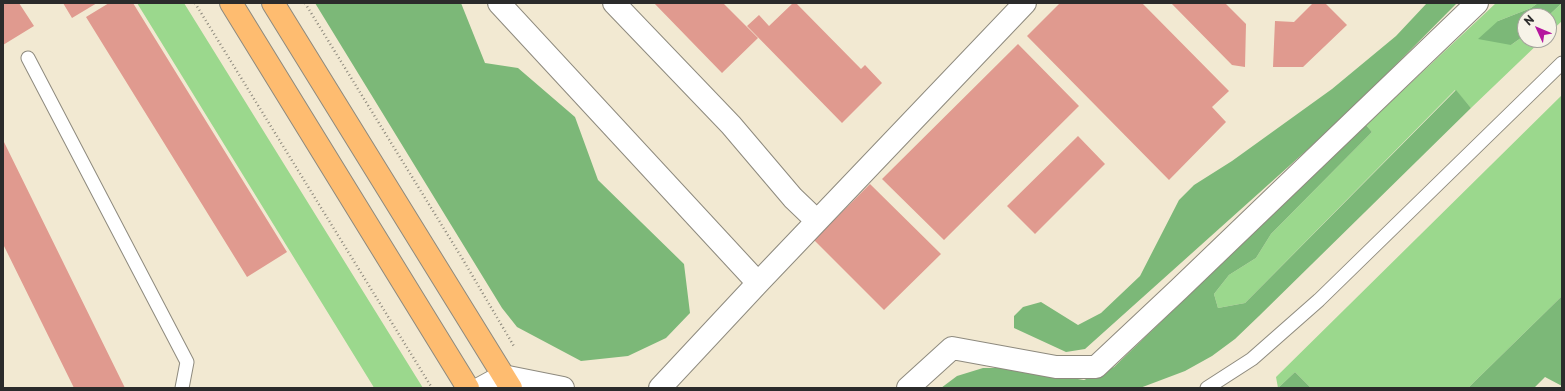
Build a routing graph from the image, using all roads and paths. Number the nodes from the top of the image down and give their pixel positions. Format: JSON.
{"nodes":[{"id":1,"x":195,"y":3,"type":"edge"},
{"id":2,"x":231,"y":3,"type":"edge"},
{"id":3,"x":273,"y":3,"type":"edge"},
{"id":4,"x":305,"y":3,"type":"edge"},
{"id":5,"x":499,"y":3,"type":"edge"},
{"id":6,"x":614,"y":3,"type":"edge"},
{"id":7,"x":1025,"y":3,"type":"edge"},
{"id":8,"x":1477,"y":3,"type":"edge"},
{"id":9,"x":28,"y":58,"type":"dead end"},
{"id":10,"x":1562,"y":62,"type":"edge"},
{"id":11,"x":817,"y":221,"type":"junction"},
{"id":12,"x":758,"y":283,"type":"junction"},
{"id":13,"x":516,"y":350,"type":"dead end"},
{"id":14,"x":507,"y":382,"type":"edge"},
{"id":15,"x":182,"y":388,"type":"edge"},
{"id":16,"x":432,"y":388,"type":"edge"},
{"id":17,"x":468,"y":388,"type":"edge"},
{"id":18,"x":481,"y":388,"type":"edge"},
{"id":19,"x":562,"y":388,"type":"edge"},
{"id":20,"x":660,"y":388,"type":"edge"},
{"id":21,"x":908,"y":388,"type":"edge"},
{"id":22,"x":1207,"y":388,"type":"edge"}],
"edges":[{"from":1,"to":16,"type":"path"},
{"from":2,"to":17,"type":"highway"},
{"from":3,"to":14,"type":"highway"},
{"from":4,"to":13,"type":"path"},
{"from":5,"to":12,"type":"street"},
{"from":6,"to":11,"type":"street"},
{"from":7,"to":11,"type":"street"},
{"from":8,"to":21,"type":"street"},
{"from":9,"to":15,"type":"lane"},
{"from":10,"to":22,"type":"lane"},
{"from":11,"to":12,"type":"street"},
{"from":12,"to":20,"type":"street"},
{"from":14,"to":18,"type":"street"},
{"from":14,"to":19,"type":"street"}]}
